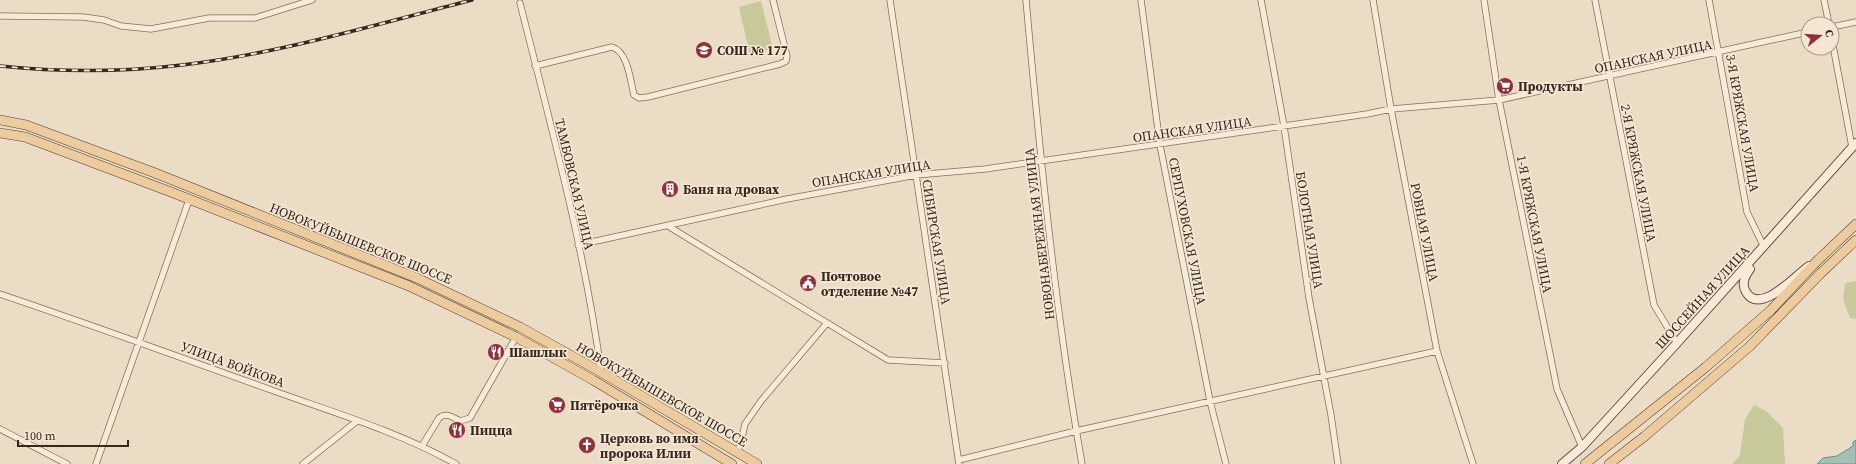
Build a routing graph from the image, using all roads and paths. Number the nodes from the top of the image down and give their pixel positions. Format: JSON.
{"nodes":[{"id":1,"x":312,"y":0,"type":"edge"},
{"id":2,"x":773,"y":0,"type":"edge"},
{"id":3,"x":890,"y":0,"type":"edge"},
{"id":4,"x":1026,"y":0,"type":"edge"},
{"id":5,"x":1141,"y":0,"type":"edge"},
{"id":6,"x":1261,"y":0,"type":"edge"},
{"id":7,"x":1373,"y":0,"type":"edge"},
{"id":8,"x":1484,"y":0,"type":"edge"},
{"id":9,"x":1595,"y":0,"type":"edge"},
{"id":10,"x":1709,"y":0,"type":"edge"},
{"id":11,"x":1824,"y":0,"type":"edge"},
{"id":12,"x":520,"y":3,"type":"dead end"},
{"id":13,"x":0,"y":16,"type":"edge"},
{"id":14,"x":1827,"y":16,"type":"edge"},
{"id":15,"x":1856,"y":22,"type":"edge"},
{"id":16,"x":1840,"y":25,"type":"edge"},
{"id":17,"x":1800,"y":34,"type":"edge"},
{"id":18,"x":1720,"y":53,"type":"junction"},
{"id":19,"x":1835,"y":56,"type":"edge"},
{"id":20,"x":535,"y":66,"type":"junction"},
{"id":21,"x":1609,"y":76,"type":"junction"},
{"id":22,"x":1499,"y":100,"type":"junction"},
{"id":23,"x":1391,"y":109,"type":"junction"},
{"id":24,"x":0,"y":120,"type":"edge"},
{"id":25,"x":1284,"y":126,"type":"junction"},
{"id":26,"x":0,"y":133,"type":"edge"},
{"id":27,"x":1160,"y":145,"type":"junction"},
{"id":28,"x":1854,"y":145,"type":"edge"},
{"id":29,"x":1040,"y":160,"type":"junction"},
{"id":30,"x":916,"y":175,"type":"junction"},
{"id":31,"x":189,"y":200,"type":"junction"},
{"id":32,"x":1856,"y":224,"type":"edge"},
{"id":33,"x":668,"y":226,"type":"junction"},
{"id":34,"x":1856,"y":240,"type":"edge"},
{"id":35,"x":578,"y":245,"type":"junction"},
{"id":36,"x":1764,"y":247,"type":"junction"},
{"id":37,"x":1754,"y":259,"type":"junction"},
{"id":38,"x":1817,"y":261,"type":"junction"},
{"id":39,"x":0,"y":294,"type":"edge"},
{"id":40,"x":827,"y":323,"type":"junction"},
{"id":41,"x":516,"y":338,"type":"junction"},
{"id":42,"x":138,"y":341,"type":"junction"},
{"id":43,"x":1677,"y":344,"type":"junction"},
{"id":44,"x":1437,"y":351,"type":"junction"},
{"id":45,"x":945,"y":363,"type":"junction"},
{"id":46,"x":601,"y":372,"type":"junction"},
{"id":47,"x":1324,"y":375,"type":"junction"},
{"id":48,"x":1210,"y":400,"type":"junction"},
{"id":49,"x":357,"y":421,"type":"junction"},
{"id":50,"x":0,"y":429,"type":"edge"},
{"id":51,"x":1076,"y":431,"type":"junction"},
{"id":52,"x":422,"y":446,"type":"junction"},
{"id":53,"x":1582,"y":447,"type":"junction"},
{"id":54,"x":737,"y":453,"type":"junction"},
{"id":55,"x":959,"y":462,"type":"edge"},
{"id":56,"x":67,"y":464,"type":"edge"},
{"id":57,"x":96,"y":464,"type":"edge"},
{"id":58,"x":303,"y":464,"type":"edge"},
{"id":59,"x":456,"y":464,"type":"edge"},
{"id":60,"x":732,"y":464,"type":"edge"},
{"id":61,"x":757,"y":464,"type":"edge"},
{"id":62,"x":1082,"y":464,"type":"edge"},
{"id":63,"x":1226,"y":464,"type":"edge"},
{"id":64,"x":1338,"y":464,"type":"edge"},
{"id":65,"x":1473,"y":464,"type":"edge"},
{"id":66,"x":1562,"y":464,"type":"edge"},
{"id":67,"x":1585,"y":464,"type":"edge"},
{"id":68,"x":1609,"y":464,"type":"edge"}],
"edges":[{"from":1,"to":13,"type":"street"},
{"from":2,"to":20,"type":"street"},
{"from":3,"to":30,"type":"street","name":"СИБИРСКАЯ УЛИЦА"},
{"from":4,"to":29,"type":"street","name":"НОВОНАБЕРЕЖНАЯ УЛИЦА"},
{"from":5,"to":27,"type":"street","name":"СЕРПУХОВСКАЯ УЛИЦА"},
{"from":6,"to":25,"type":"street","name":"БОЛОТНАЯ УЛИЦА"},
{"from":7,"to":23,"type":"street","name":"РОВНАЯ УЛИЦА"},
{"from":8,"to":22,"type":"street","name":"1-Я КРЯЖСКАЯ УЛИЦА"},
{"from":9,"to":21,"type":"street","name":"2-Я КРЯЖСКАЯ УЛИЦА"},
{"from":10,"to":18,"type":"street","name":"3-Я КРЯЖСКАЯ УЛИЦА"},
{"from":11,"to":14,"type":"street"},
{"from":12,"to":20,"type":"street","name":"ТАМБОВСКАЯ УЛИЦА"},
{"from":15,"to":16,"type":"street"},
{"from":17,"to":18,"type":"street","name":"ОПАНСКАЯ УЛИЦА"},
{"from":18,"to":21,"type":"street","name":"ОПАНСКАЯ УЛИЦА"},
{"from":18,"to":36,"type":"street","name":"3-Я КРЯЖСКАЯ УЛИЦА"},
{"from":19,"to":28,"type":"street"},
{"from":20,"to":35,"type":"street","name":"ТАМБОВСКАЯ УЛИЦА"},
{"from":21,"to":22,"type":"street","name":"ОПАНСКАЯ УЛИЦА"},
{"from":21,"to":43,"type":"street","name":"2-Я КРЯЖСКАЯ УЛИЦА"},
{"from":22,"to":23,"type":"street","name":"ОПАНСКАЯ УЛИЦА"},
{"from":22,"to":53,"type":"street","name":"1-Я КРЯЖСКАЯ УЛИЦА"},
{"from":23,"to":25,"type":"street","name":"ОПАНСКАЯ УЛИЦА"},
{"from":23,"to":44,"type":"street","name":"РОВНАЯ УЛИЦА"},
{"from":24,"to":46,"type":"main road","name":"НОВОКУЙБЫШЕВСКОЕ ШОССЕ"},
{"from":25,"to":27,"type":"street","name":"ОПАНСКАЯ УЛИЦА"},
{"from":25,"to":47,"type":"street","name":"БОЛОТНАЯ УЛИЦА"},
{"from":26,"to":31,"type":"main road","name":"НОВОКУЙБЫШЕВСКОЕ ШОССЕ"},
{"from":27,"to":29,"type":"street","name":"ОПАНСКАЯ УЛИЦА"},
{"from":27,"to":48,"type":"street","name":"СЕРПУХОВСКАЯ УЛИЦА"},
{"from":28,"to":36,"type":"main road","name":"ШОССЕЙНАЯ УЛИЦА"},
{"from":29,"to":30,"type":"street","name":"ОПАНСКАЯ УЛИЦА"},
{"from":29,"to":51,"type":"street","name":"НОВОНАБЕРЕЖНАЯ УЛИЦА"},
{"from":30,"to":33,"type":"street","name":"ОПАНСКАЯ УЛИЦА"},
{"from":30,"to":45,"type":"street","name":"СИБИРСКАЯ УЛИЦА"},
{"from":31,"to":41,"type":"main road","name":"НОВОКУЙБЫШЕВСКОЕ ШОССЕ"},
{"from":31,"to":42,"type":"street"},
{"from":32,"to":38,"type":"main road"},
{"from":33,"to":35,"type":"street","name":"ОПАНСКАЯ УЛИЦА"},
{"from":33,"to":40,"type":"street"},
{"from":34,"to":68,"type":"main road"},
{"from":35,"to":46,"type":"street","name":"ТАМБОВСКАЯ УЛИЦА"},
{"from":36,"to":37,"type":"main road","name":"ШОССЕЙНАЯ УЛИЦА"},
{"from":37,"to":38,"type":"main road"},
{"from":37,"to":43,"type":"main road","name":"ШОССЕЙНАЯ УЛИЦА"},
{"from":38,"to":67,"type":"main road"},
{"from":39,"to":42,"type":"street","name":"УЛИЦА ВОЙКОВА"},
{"from":40,"to":45,"type":"street"},
{"from":40,"to":54,"type":"street"},
{"from":41,"to":52,"type":"street"},
{"from":41,"to":60,"type":"main road","name":"НОВОКУЙБЫШЕВСКОЕ ШОССЕ"},
{"from":42,"to":49,"type":"street","name":"УЛИЦА ВОЙКОВА"},
{"from":42,"to":57,"type":"street"},
{"from":43,"to":53,"type":"main road","name":"ШОССЕЙНАЯ УЛИЦА"},
{"from":44,"to":47,"type":"street"},
{"from":44,"to":65,"type":"street","name":"РОВНАЯ УЛИЦА"},
{"from":45,"to":55,"type":"street","name":"СИБИРСКАЯ УЛИЦА"},
{"from":46,"to":54,"type":"main road","name":"НОВОКУЙБЫШЕВСКОЕ ШОССЕ"},
{"from":47,"to":48,"type":"street"},
{"from":47,"to":64,"type":"street","name":"БОЛОТНАЯ УЛИЦА"},
{"from":48,"to":51,"type":"street"},
{"from":48,"to":63,"type":"street","name":"СЕРПУХОВСКАЯ УЛИЦА"},
{"from":49,"to":52,"type":"street","name":"УЛИЦА ВОЙКОВА"},
{"from":49,"to":58,"type":"street"},
{"from":50,"to":56,"type":"street"},
{"from":51,"to":55,"type":"street"},
{"from":51,"to":62,"type":"street","name":"НОВОНАБЕРЕЖНАЯ УЛИЦА"},
{"from":52,"to":59,"type":"street","name":"УЛИЦА ВОЙКОВА"},
{"from":53,"to":66,"type":"main road","name":"ШОССЕЙНАЯ УЛИЦА"},
{"from":54,"to":61,"type":"main road","name":"НОВОКУЙБЫШЕВСКОЕ ШОССЕ"}]}
